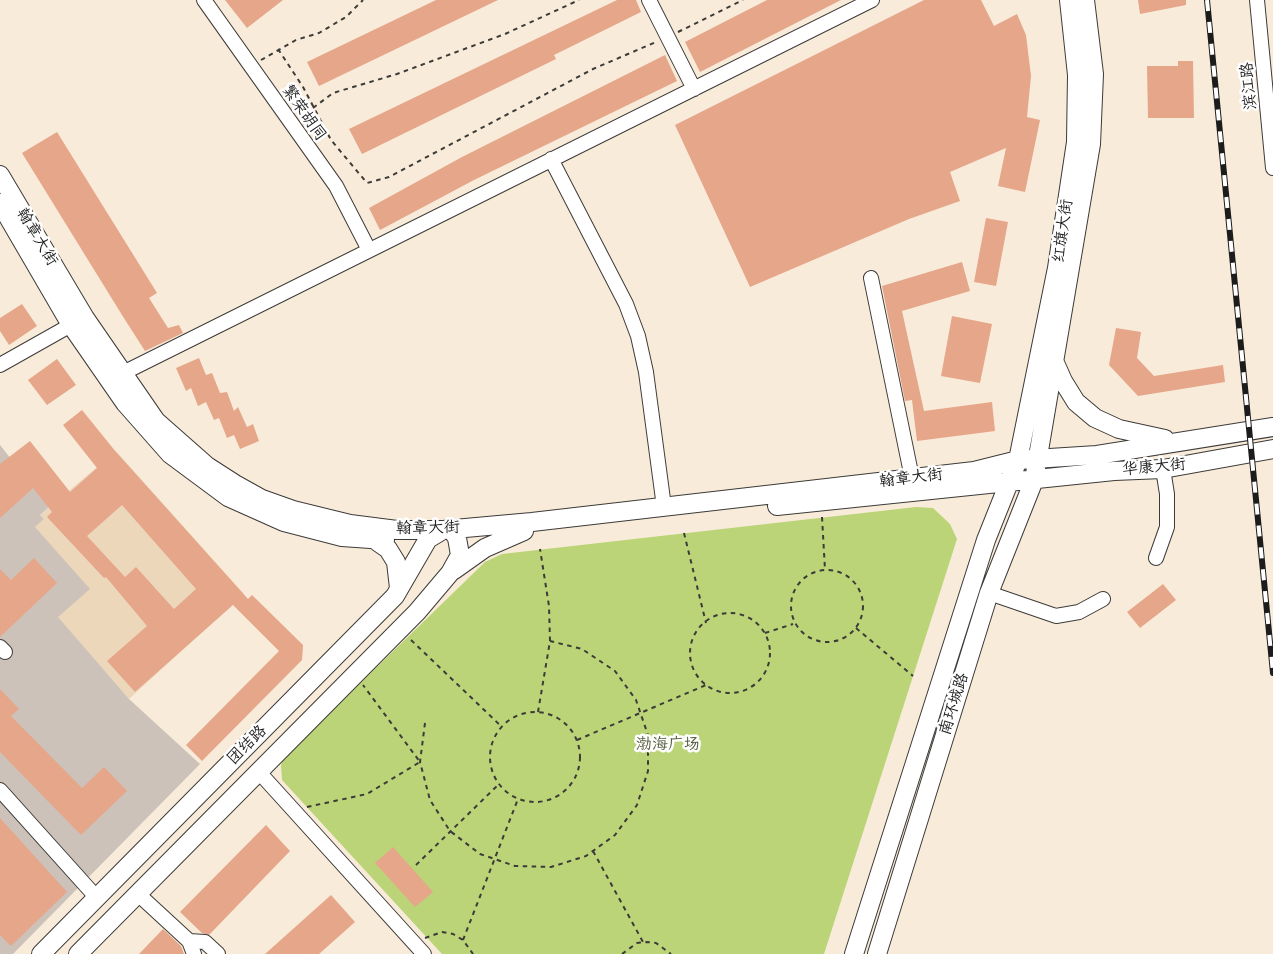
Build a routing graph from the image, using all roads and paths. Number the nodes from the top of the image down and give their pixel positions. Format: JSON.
{"nodes":[{"id":1,"x":204,"y":0,"type":"edge"},
{"id":2,"x":363,"y":0,"type":"edge"},
{"id":3,"x":579,"y":0,"type":"edge"},
{"id":4,"x":649,"y":0,"type":"edge"},
{"id":5,"x":743,"y":0,"type":"edge"},
{"id":6,"x":872,"y":0,"type":"edge"},
{"id":7,"x":1069,"y":0,"type":"edge"},
{"id":8,"x":1085,"y":0,"type":"edge"},
{"id":9,"x":1257,"y":0,"type":"edge"},
{"id":10,"x":667,"y":37,"type":"junction"},
{"id":11,"x":278,"y":49,"type":"junction"},
{"id":12,"x":251,"y":66,"type":"junction"},
{"id":13,"x":694,"y":89,"type":"junction"},
{"id":14,"x":313,"y":108,"type":"junction"},
{"id":15,"x":551,"y":159,"type":"junction"},
{"id":16,"x":1273,"y":168,"type":"edge"},
{"id":17,"x":0,"y":175,"type":"edge"},
{"id":18,"x":0,"y":203,"type":"edge"},
{"id":19,"x":369,"y":250,"type":"junction"},
{"id":20,"x":871,"y":278,"type":"dead end"},
{"id":21,"x":71,"y":326,"type":"junction"},
{"id":22,"x":1055,"y":363,"type":"junction"},
{"id":23,"x":0,"y":365,"type":"edge"},
{"id":24,"x":123,"y":372,"type":"junction"},
{"id":25,"x":1273,"y":427,"type":"edge"},
{"id":26,"x":1182,"y":442,"type":"junction"},
{"id":27,"x":1273,"y":449,"type":"edge"},
{"id":28,"x":1039,"y":458,"type":"junction"},
{"id":29,"x":1018,"y":460,"type":"junction"},
{"id":30,"x":1163,"y":469,"type":"junction"},
{"id":31,"x":912,"y":478,"type":"junction"},
{"id":32,"x":1034,"y":480,"type":"junction"},
{"id":33,"x":1011,"y":483,"type":"junction"},
{"id":34,"x":664,"y":507,"type":"junction"},
{"id":35,"x":822,"y":518,"type":"dead end"},
{"id":36,"x":524,"y":531,"type":"junction"},
{"id":37,"x":684,"y":533,"type":"dead end"},
{"id":38,"x":445,"y":534,"type":"junction"},
{"id":39,"x":375,"y":540,"type":"junction"},
{"id":40,"x":540,"y":549,"type":"dead end"},
{"id":41,"x":1156,"y":558,"type":"dead end"},
{"id":42,"x":825,"y":570,"type":"junction"},
{"id":43,"x":450,"y":573,"type":"junction"},
{"id":44,"x":399,"y":588,"type":"junction"},
{"id":45,"x":989,"y":593,"type":"junction"},
{"id":46,"x":1103,"y":599,"type":"dead end"},
{"id":47,"x":706,"y":623,"type":"junction"},
{"id":48,"x":794,"y":623,"type":"junction"},
{"id":49,"x":856,"y":628,"type":"junction"},
{"id":50,"x":400,"y":629,"type":"junction"},
{"id":51,"x":765,"y":633,"type":"junction"},
{"id":52,"x":550,"y":641,"type":"junction"},
{"id":53,"x":913,"y":676,"type":"dead end"},
{"id":54,"x":361,"y":682,"type":"dead end"},
{"id":55,"x":706,"y":685,"type":"junction"},
{"id":56,"x":538,"y":712,"type":"junction"},
{"id":57,"x":640,"y":712,"type":"junction"},
{"id":58,"x":424,"y":723,"type":"dead end"},
{"id":59,"x":502,"y":727,"type":"junction"},
{"id":60,"x":577,"y":740,"type":"junction"},
{"id":61,"x":420,"y":762,"type":"junction"},
{"id":62,"x":258,"y":771,"type":"junction"},
{"id":63,"x":499,"y":784,"type":"junction"},
{"id":64,"x":0,"y":790,"type":"edge"},
{"id":65,"x":518,"y":799,"type":"junction"},
{"id":66,"x":307,"y":807,"type":"dead end"},
{"id":67,"x":450,"y":831,"type":"junction"},
{"id":68,"x":593,"y":851,"type":"junction"},
{"id":69,"x":495,"y":860,"type":"junction"},
{"id":70,"x":416,"y":865,"type":"dead end"},
{"id":71,"x":138,"y":894,"type":"junction"},
{"id":72,"x":97,"y":898,"type":"junction"},
{"id":73,"x":463,"y":940,"type":"junction"},
{"id":74,"x":643,"y":942,"type":"junction"},
{"id":75,"x":191,"y":947,"type":"edge"},
{"id":76,"x":419,"y":949,"type":"edge"},
{"id":77,"x":41,"y":954,"type":"edge"},
{"id":78,"x":78,"y":954,"type":"edge"},
{"id":79,"x":218,"y":954,"type":"edge"},
{"id":80,"x":473,"y":954,"type":"edge"},
{"id":81,"x":622,"y":954,"type":"edge"},
{"id":82,"x":671,"y":954,"type":"edge"},
{"id":83,"x":854,"y":954,"type":"edge"},
{"id":84,"x":877,"y":954,"type":"edge"}],
"edges":[{"from":1,"to":12,"type":"street","name":"繁荣胡同"},
{"from":2,"to":11,"type":"path"},
{"from":3,"to":14,"type":"path"},
{"from":4,"to":10,"type":"street"},
{"from":5,"to":10,"type":"path"},
{"from":6,"to":13,"type":"street"},
{"from":7,"to":29,"type":"main road","name":"红旗大街"},
{"from":8,"to":22,"type":"main road","name":"红旗大街"},
{"from":9,"to":16,"type":"street","name":"滨江路"},
{"from":10,"to":13,"type":"street"},
{"from":10,"to":14,"type":"path"},
{"from":11,"to":12,"type":"path"},
{"from":11,"to":14,"type":"path"},
{"from":12,"to":19,"type":"street","name":"繁荣胡同"},
{"from":13,"to":15,"type":"street"},
{"from":15,"to":19,"type":"street"},
{"from":15,"to":34,"type":"street"},
{"from":17,"to":24,"type":"main road","name":"翰章大街"},
{"from":18,"to":21,"type":"main road","name":"翰章大街"},
{"from":19,"to":24,"type":"street"},
{"from":20,"to":31,"type":"street"},
{"from":21,"to":23,"type":"street"},
{"from":21,"to":39,"type":"main road","name":"翰章大街"},
{"from":22,"to":26,"type":"main road"},
{"from":22,"to":28,"type":"main road","name":"红旗大街"},
{"from":24,"to":38,"type":"main road","name":"翰章大街"},
{"from":25,"to":26,"type":"main road","name":"华康大街"},
{"from":26,"to":28,"type":"main road","name":"华康大街"},
{"from":27,"to":30,"type":"main road","name":"华康大街"},
{"from":28,"to":29,"type":"main road","name":"华康大街"},
{"from":28,"to":32,"type":"main road","name":"南环城路"},
{"from":29,"to":31,"type":"main road","name":"翰章大街"},
{"from":29,"to":33,"type":"main road","name":"南环城路"},
{"from":30,"to":32,"type":"main road","name":"华康大街"},
{"from":30,"to":41,"type":"street"},
{"from":31,"to":34,"type":"main road","name":"翰章大街"},
{"from":32,"to":33,"type":"main road","name":"华康大街"},
{"from":32,"to":45,"type":"main road","name":"南环城路"},
{"from":33,"to":36,"type":"main road","name":"翰章大街"},
{"from":33,"to":83,"type":"main road","name":"南环城路"},
{"from":34,"to":38,"type":"main road","name":"翰章大街"},
{"from":35,"to":42,"type":"path"},
{"from":36,"to":38,"type":"main road","name":"翰章大街"},
{"from":36,"to":43,"type":"main road"},
{"from":37,"to":47,"type":"path"},
{"from":38,"to":39,"type":"main road","name":"翰章大街"},
{"from":38,"to":43,"type":"main road"},
{"from":38,"to":44,"type":"main road","name":"团结路"},
{"from":39,"to":44,"type":"main road"},
{"from":40,"to":52,"type":"path"},
{"from":42,"to":48,"type":"path"},
{"from":42,"to":49,"type":"path"},
{"from":43,"to":50,"type":"main road","name":"团结路"},
{"from":44,"to":72,"type":"main road","name":"团结路"},
{"from":45,"to":46,"type":"street"},
{"from":45,"to":84,"type":"main road","name":"南环城路"},
{"from":47,"to":51,"type":"path"},
{"from":47,"to":55,"type":"path"},
{"from":48,"to":49,"type":"path"},
{"from":48,"to":51,"type":"path"},
{"from":49,"to":53,"type":"path"},
{"from":50,"to":59,"type":"path"},
{"from":50,"to":62,"type":"main road","name":"团结路"},
{"from":51,"to":55,"type":"path"},
{"from":52,"to":56,"type":"path"},
{"from":52,"to":57,"type":"path"},
{"from":54,"to":61,"type":"path"},
{"from":55,"to":57,"type":"path"},
{"from":56,"to":59,"type":"path"},
{"from":56,"to":60,"type":"path"},
{"from":57,"to":60,"type":"path"},
{"from":57,"to":68,"type":"path"},
{"from":58,"to":61,"type":"path"},
{"from":59,"to":63,"type":"path"},
{"from":60,"to":65,"type":"path"},
{"from":61,"to":66,"type":"path"},
{"from":61,"to":67,"type":"path"},
{"from":62,"to":71,"type":"main road","name":"团结路"},
{"from":62,"to":76,"type":"street"},
{"from":63,"to":65,"type":"path"},
{"from":63,"to":67,"type":"path"},
{"from":64,"to":72,"type":"street"},
{"from":65,"to":69,"type":"path"},
{"from":67,"to":69,"type":"path"},
{"from":67,"to":70,"type":"path"},
{"from":68,"to":69,"type":"path"},
{"from":68,"to":74,"type":"path"},
{"from":69,"to":73,"type":"path"},
{"from":71,"to":75,"type":"street"},
{"from":71,"to":78,"type":"main road","name":"团结路"},
{"from":72,"to":77,"type":"main road","name":"团结路"},
{"from":73,"to":76,"type":"path"},
{"from":73,"to":80,"type":"path"},
{"from":74,"to":81,"type":"path"},
{"from":74,"to":82,"type":"path"},
{"from":75,"to":79,"type":"street"}]}
